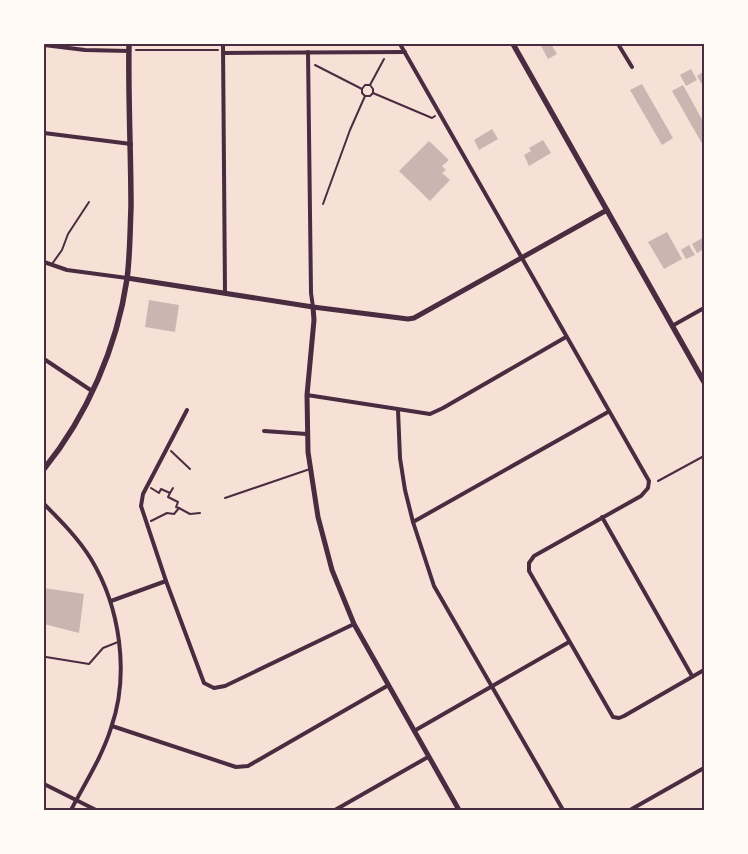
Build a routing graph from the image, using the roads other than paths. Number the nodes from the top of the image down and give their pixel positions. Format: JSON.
{"nodes":[{"id":1,"x":223,"y":44,"type":"edge"},
{"id":2,"x":400,"y":44,"type":"edge"},
{"id":3,"x":513,"y":44,"type":"edge"},
{"id":4,"x":618,"y":44,"type":"edge"},
{"id":5,"x":44,"y":45,"type":"edge"},
{"id":6,"x":129,"y":47,"type":"edge"},
{"id":7,"x":224,"y":52,"type":"junction"},
{"id":8,"x":308,"y":52,"type":"junction"},
{"id":9,"x":405,"y":52,"type":"junction"},
{"id":10,"x":632,"y":67,"type":"dead end"},
{"id":11,"x":44,"y":133,"type":"edge"},
{"id":12,"x":131,"y":144,"type":"junction"},
{"id":13,"x":89,"y":202,"type":"dead end"},
{"id":14,"x":607,"y":210,"type":"junction"},
{"id":15,"x":522,"y":259,"type":"junction"},
{"id":16,"x":44,"y":262,"type":"edge"},
{"id":17,"x":51,"y":266,"type":"junction"},
{"id":18,"x":127,"y":278,"type":"junction"},
{"id":19,"x":225,"y":293,"type":"junction"},
{"id":20,"x":313,"y":308,"type":"junction"},
{"id":21,"x":704,"y":308,"type":"edge"},
{"id":22,"x":672,"y":326,"type":"junction"},
{"id":23,"x":566,"y":337,"type":"junction"},
{"id":24,"x":44,"y":359,"type":"edge"},
{"id":25,"x":704,"y":382,"type":"edge"},
{"id":26,"x":92,"y":391,"type":"junction"},
{"id":27,"x":307,"y":395,"type":"junction"},
{"id":28,"x":187,"y":410,"type":"dead end"},
{"id":29,"x":398,"y":410,"type":"junction"},
{"id":30,"x":608,"y":412,"type":"junction"},
{"id":31,"x":264,"y":431,"type":"dead end"},
{"id":32,"x":307,"y":434,"type":"junction"},
{"id":33,"x":44,"y":467,"type":"edge"},
{"id":34,"x":310,"y":469,"type":"junction"},
{"id":35,"x":225,"y":498,"type":"dead end"},
{"id":36,"x":44,"y":504,"type":"edge"},
{"id":37,"x":602,"y":517,"type":"junction"},
{"id":38,"x":413,"y":522,"type":"junction"},
{"id":39,"x":166,"y":581,"type":"junction"},
{"id":40,"x":111,"y":601,"type":"junction"},
{"id":41,"x":354,"y":624,"type":"junction"},
{"id":42,"x":118,"y":642,"type":"junction"},
{"id":43,"x":569,"y":642,"type":"junction"},
{"id":44,"x":46,"y":657,"type":"dead end"},
{"id":45,"x":704,"y":670,"type":"edge"},
{"id":46,"x":692,"y":676,"type":"junction"},
{"id":47,"x":388,"y":686,"type":"junction"},
{"id":48,"x":491,"y":686,"type":"junction"},
{"id":49,"x":112,"y":726,"type":"junction"},
{"id":50,"x":414,"y":731,"type":"junction"},
{"id":51,"x":428,"y":757,"type":"junction"},
{"id":52,"x":704,"y":768,"type":"edge"},
{"id":53,"x":44,"y":784,"type":"edge"},
{"id":54,"x":76,"y":800,"type":"junction"},
{"id":55,"x":72,"y":810,"type":"edge"},
{"id":56,"x":96,"y":810,"type":"edge"},
{"id":57,"x":335,"y":810,"type":"edge"},
{"id":58,"x":459,"y":810,"type":"edge"},
{"id":59,"x":562,"y":810,"type":"edge"},
{"id":60,"x":630,"y":810,"type":"edge"}],
"edges":[{"from":1,"to":7,"type":"street"},
{"from":2,"to":9,"type":"street"},
{"from":3,"to":14,"type":"main road"},
{"from":4,"to":10,"type":"street"},
{"from":5,"to":6,"type":"street"},
{"from":6,"to":12,"type":"main road"},
{"from":7,"to":8,"type":"street"},
{"from":7,"to":19,"type":"street"},
{"from":8,"to":9,"type":"street"},
{"from":8,"to":20,"type":"street"},
{"from":9,"to":15,"type":"street"},
{"from":11,"to":12,"type":"street"},
{"from":12,"to":18,"type":"main road"},
{"from":13,"to":17,"type":"lane"},
{"from":14,"to":15,"type":"street"},
{"from":14,"to":22,"type":"main road"},
{"from":15,"to":20,"type":"street"},
{"from":15,"to":23,"type":"street"},
{"from":16,"to":17,"type":"street"},
{"from":17,"to":18,"type":"street"},
{"from":18,"to":19,"type":"street"},
{"from":18,"to":26,"type":"main road"},
{"from":19,"to":20,"type":"street"},
{"from":20,"to":27,"type":"street"},
{"from":21,"to":22,"type":"street"},
{"from":22,"to":25,"type":"main road"},
{"from":23,"to":29,"type":"street"},
{"from":23,"to":30,"type":"street"},
{"from":24,"to":26,"type":"street"},
{"from":26,"to":33,"type":"main road"},
{"from":27,"to":29,"type":"street"},
{"from":27,"to":32,"type":"street"},
{"from":28,"to":39,"type":"street"},
{"from":29,"to":38,"type":"street"},
{"from":30,"to":37,"type":"street"},
{"from":30,"to":38,"type":"street"},
{"from":31,"to":32,"type":"street"},
{"from":32,"to":34,"type":"street"},
{"from":34,"to":35,"type":"lane"},
{"from":34,"to":41,"type":"street"},
{"from":36,"to":40,"type":"street"},
{"from":37,"to":43,"type":"street"},
{"from":37,"to":46,"type":"street"},
{"from":38,"to":48,"type":"street"},
{"from":39,"to":40,"type":"street"},
{"from":39,"to":41,"type":"street"},
{"from":40,"to":42,"type":"street"},
{"from":41,"to":47,"type":"street"},
{"from":42,"to":44,"type":"lane"},
{"from":42,"to":49,"type":"street"},
{"from":43,"to":46,"type":"street"},
{"from":43,"to":48,"type":"street"},
{"from":45,"to":46,"type":"street"},
{"from":47,"to":49,"type":"street"},
{"from":47,"to":50,"type":"street"},
{"from":48,"to":50,"type":"street"},
{"from":48,"to":59,"type":"street"},
{"from":49,"to":54,"type":"street"},
{"from":50,"to":51,"type":"street"},
{"from":51,"to":57,"type":"street"},
{"from":51,"to":58,"type":"street"},
{"from":52,"to":60,"type":"street"},
{"from":53,"to":54,"type":"street"},
{"from":54,"to":55,"type":"street"},
{"from":54,"to":56,"type":"street"}]}
